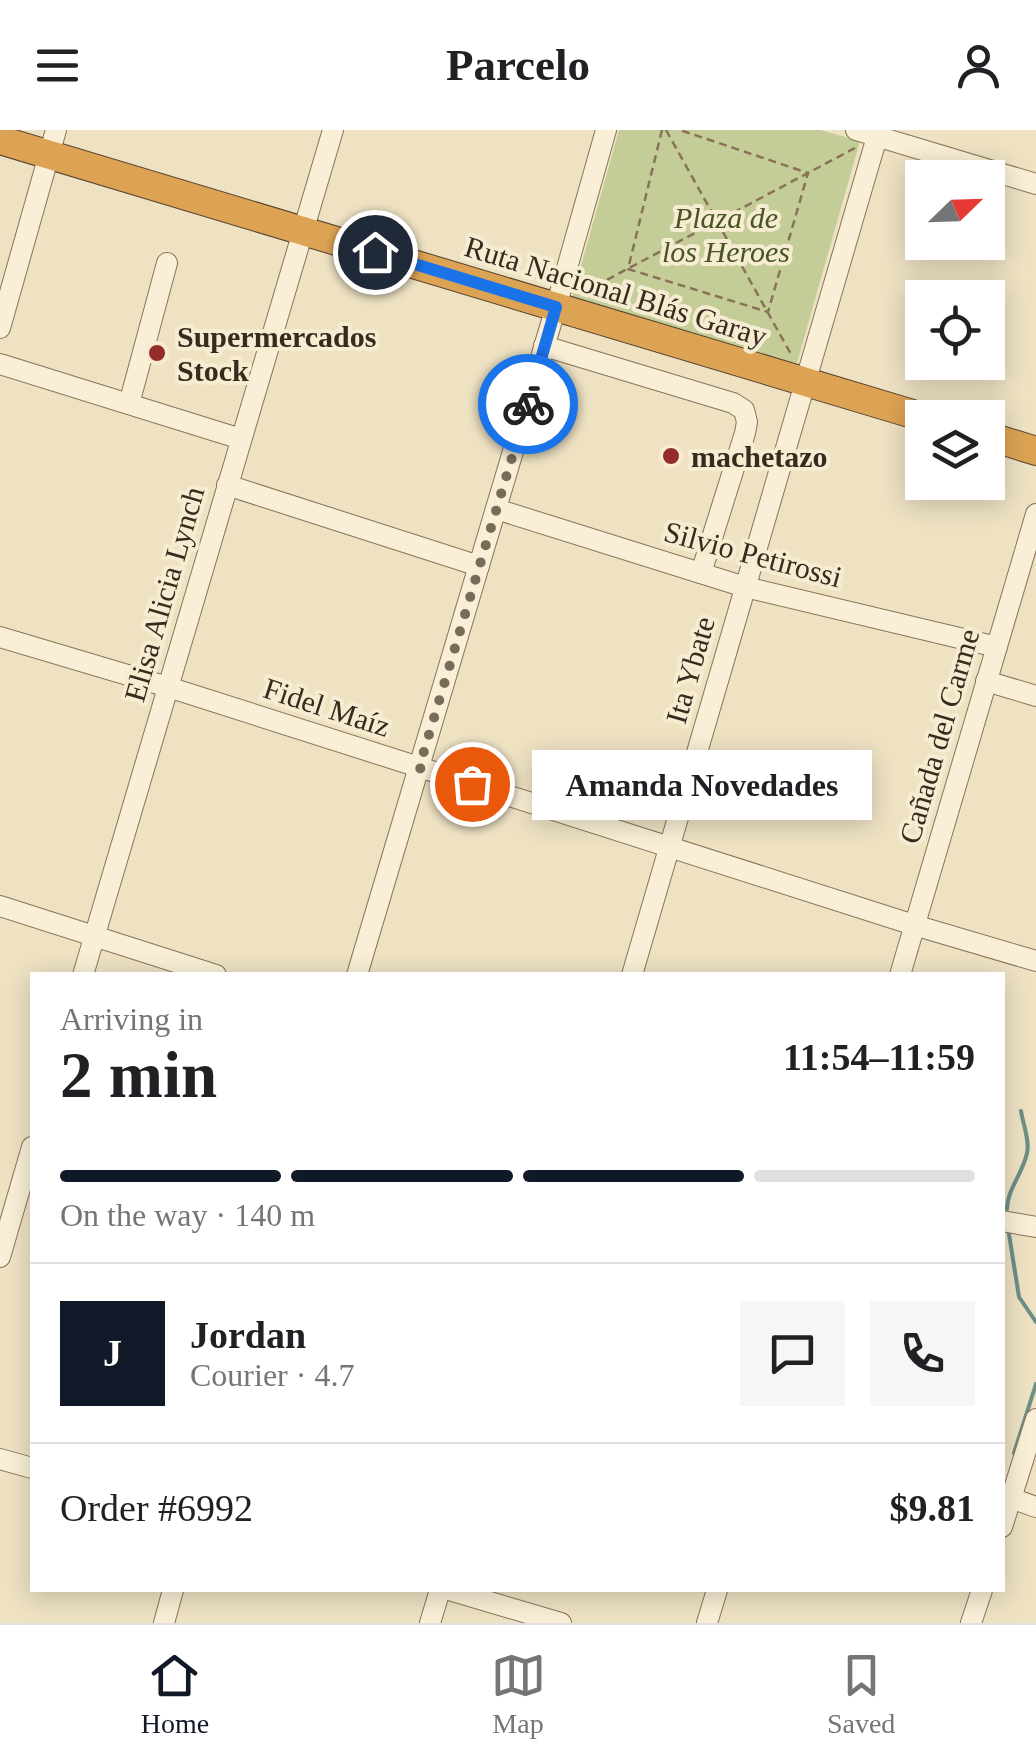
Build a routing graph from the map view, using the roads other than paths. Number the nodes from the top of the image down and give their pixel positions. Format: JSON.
{"nodes":[{"id":1,"x":333,"y":130,"type":"edge"},
{"id":2,"x":606,"y":130,"type":"edge"},
{"id":3,"x":871,"y":132,"type":"edge"},
{"id":4,"x":0,"y":140,"type":"edge"},
{"id":5,"x":53,"y":142,"type":"edge"},
{"id":6,"x":1036,"y":184,"type":"edge"},
{"id":7,"x":302,"y":231,"type":"junction"},
{"id":8,"x":168,"y":263,"type":"dead end"},
{"id":9,"x":556,"y":307,"type":"junction"},
{"id":10,"x":0,"y":328,"type":"edge"},
{"id":11,"x":544,"y":346,"type":"junction"},
{"id":12,"x":0,"y":364,"type":"edge"},
{"id":13,"x":806,"y":382,"type":"junction"},
{"id":14,"x":129,"y":404,"type":"junction"},
{"id":15,"x":905,"y":412,"type":"edge"},
{"id":16,"x":242,"y":438,"type":"junction"},
{"id":17,"x":1005,"y":441,"type":"edge"},
{"id":18,"x":1036,"y":450,"type":"edge"},
{"id":19,"x":228,"y":485,"type":"junction"},
{"id":20,"x":496,"y":509,"type":"junction"},
{"id":21,"x":1036,"y":514,"type":"edge"},
{"id":22,"x":479,"y":566,"type":"junction"},
{"id":23,"x":701,"y":574,"type":"junction"},
{"id":24,"x":744,"y":587,"type":"junction"},
{"id":25,"x":0,"y":637,"type":"edge"},
{"id":26,"x":996,"y":647,"type":"junction"},
{"id":27,"x":986,"y":682,"type":"junction"},
{"id":28,"x":168,"y":687,"type":"junction"},
{"id":29,"x":1036,"y":696,"type":"edge"},
{"id":30,"x":419,"y":768,"type":"junction"},
{"id":31,"x":671,"y":847,"type":"junction"},
{"id":32,"x":0,"y":906,"type":"edge"},
{"id":33,"x":914,"y":925,"type":"junction"},
{"id":34,"x":94,"y":937,"type":"junction"},
{"id":35,"x":1036,"y":961,"type":"edge"},
{"id":36,"x":84,"y":972,"type":"edge"},
{"id":37,"x":206,"y":972,"type":"edge"},
{"id":38,"x":357,"y":972,"type":"edge"},
{"id":39,"x":633,"y":972,"type":"edge"},
{"id":40,"x":901,"y":972,"type":"edge"},
{"id":41,"x":30,"y":1153,"type":"edge"},
{"id":42,"x":18,"y":1187,"type":"edge"},
{"id":43,"x":0,"y":1257,"type":"edge"},
{"id":44,"x":1036,"y":1419,"type":"edge"},
{"id":45,"x":0,"y":1459,"type":"edge"},
{"id":46,"x":30,"y":1467,"type":"edge"},
{"id":47,"x":1007,"y":1497,"type":"edge"},
{"id":48,"x":1036,"y":1506,"type":"edge"},
{"id":49,"x":172,"y":1592,"type":"edge"},
{"id":50,"x":439,"y":1592,"type":"edge"},
{"id":51,"x":456,"y":1592,"type":"edge"},
{"id":52,"x":716,"y":1592,"type":"edge"},
{"id":53,"x":981,"y":1592,"type":"edge"},
{"id":54,"x":164,"y":1623,"type":"edge"},
{"id":55,"x":430,"y":1623,"type":"edge"},
{"id":56,"x":561,"y":1623,"type":"edge"},
{"id":57,"x":707,"y":1623,"type":"edge"},
{"id":58,"x":971,"y":1623,"type":"edge"}],
"edges":[{"from":1,"to":7,"type":"street","name":"Elisa Alicia Lynch"},
{"from":2,"to":9,"type":"street"},
{"from":3,"to":6,"type":"street"},
{"from":3,"to":13,"type":"street","name":"Ita Ybate"},
{"from":4,"to":5,"type":"highway","name":"Ruta Nacional Blás Garay"},
{"from":5,"to":7,"type":"highway","name":"Ruta Nacional Blás Garay"},
{"from":5,"to":10,"type":"street"},
{"from":7,"to":9,"type":"highway","name":"Ruta Nacional Blás Garay"},
{"from":7,"to":16,"type":"street","name":"Elisa Alicia Lynch"},
{"from":8,"to":14,"type":"street"},
{"from":9,"to":11,"type":"street"},
{"from":9,"to":13,"type":"highway","name":"Ruta Nacional Blás Garay"},
{"from":11,"to":20,"type":"street"},
{"from":11,"to":23,"type":"street"},
{"from":12,"to":14,"type":"street"},
{"from":13,"to":15,"type":"highway","name":"Ruta Nacional Blás Garay"},
{"from":13,"to":24,"type":"street","name":"Ita Ybate"},
{"from":14,"to":16,"type":"street"},
{"from":16,"to":19,"type":"street","name":"Elisa Alicia Lynch"},
{"from":17,"to":18,"type":"highway"},
{"from":19,"to":22,"type":"street"},
{"from":19,"to":28,"type":"street","name":"Elisa Alicia Lynch"},
{"from":20,"to":22,"type":"street"},
{"from":20,"to":23,"type":"street","name":"Silvio Petirossi"},
{"from":21,"to":26,"type":"street","name":"Cañada del Carme"},
{"from":22,"to":30,"type":"street"},
{"from":23,"to":24,"type":"street","name":"Silvio Petirossi"},
{"from":24,"to":26,"type":"street","name":"Silvio Petirossi"},
{"from":24,"to":31,"type":"street","name":"Ita Ybate"},
{"from":25,"to":28,"type":"street","name":"Fidel Maíz"},
{"from":26,"to":27,"type":"street","name":"Cañada del Carme"},
{"from":27,"to":29,"type":"street"},
{"from":27,"to":33,"type":"street","name":"Cañada del Carme"},
{"from":28,"to":30,"type":"street","name":"Fidel Maíz"},
{"from":28,"to":34,"type":"street","name":"Elisa Alicia Lynch"},
{"from":30,"to":31,"type":"street","name":"Fidel Maíz"},
{"from":30,"to":38,"type":"street"},
{"from":31,"to":33,"type":"street","name":"Fidel Maíz"},
{"from":31,"to":39,"type":"street","name":"Ita Ybate"},
{"from":32,"to":34,"type":"street"},
{"from":33,"to":35,"type":"street","name":"Fidel Maíz"},
{"from":33,"to":40,"type":"street","name":"Cañada del Carme"},
{"from":34,"to":36,"type":"street","name":"Elisa Alicia Lynch"},
{"from":34,"to":37,"type":"street"},
{"from":41,"to":42,"type":"street"},
{"from":42,"to":43,"type":"street"},
{"from":44,"to":47,"type":"street"},
{"from":45,"to":46,"type":"street"},
{"from":47,"to":48,"type":"street"},
{"from":49,"to":54,"type":"street"},
{"from":50,"to":55,"type":"street"},
{"from":51,"to":56,"type":"street"},
{"from":52,"to":57,"type":"street"},
{"from":53,"to":58,"type":"street"}]}
